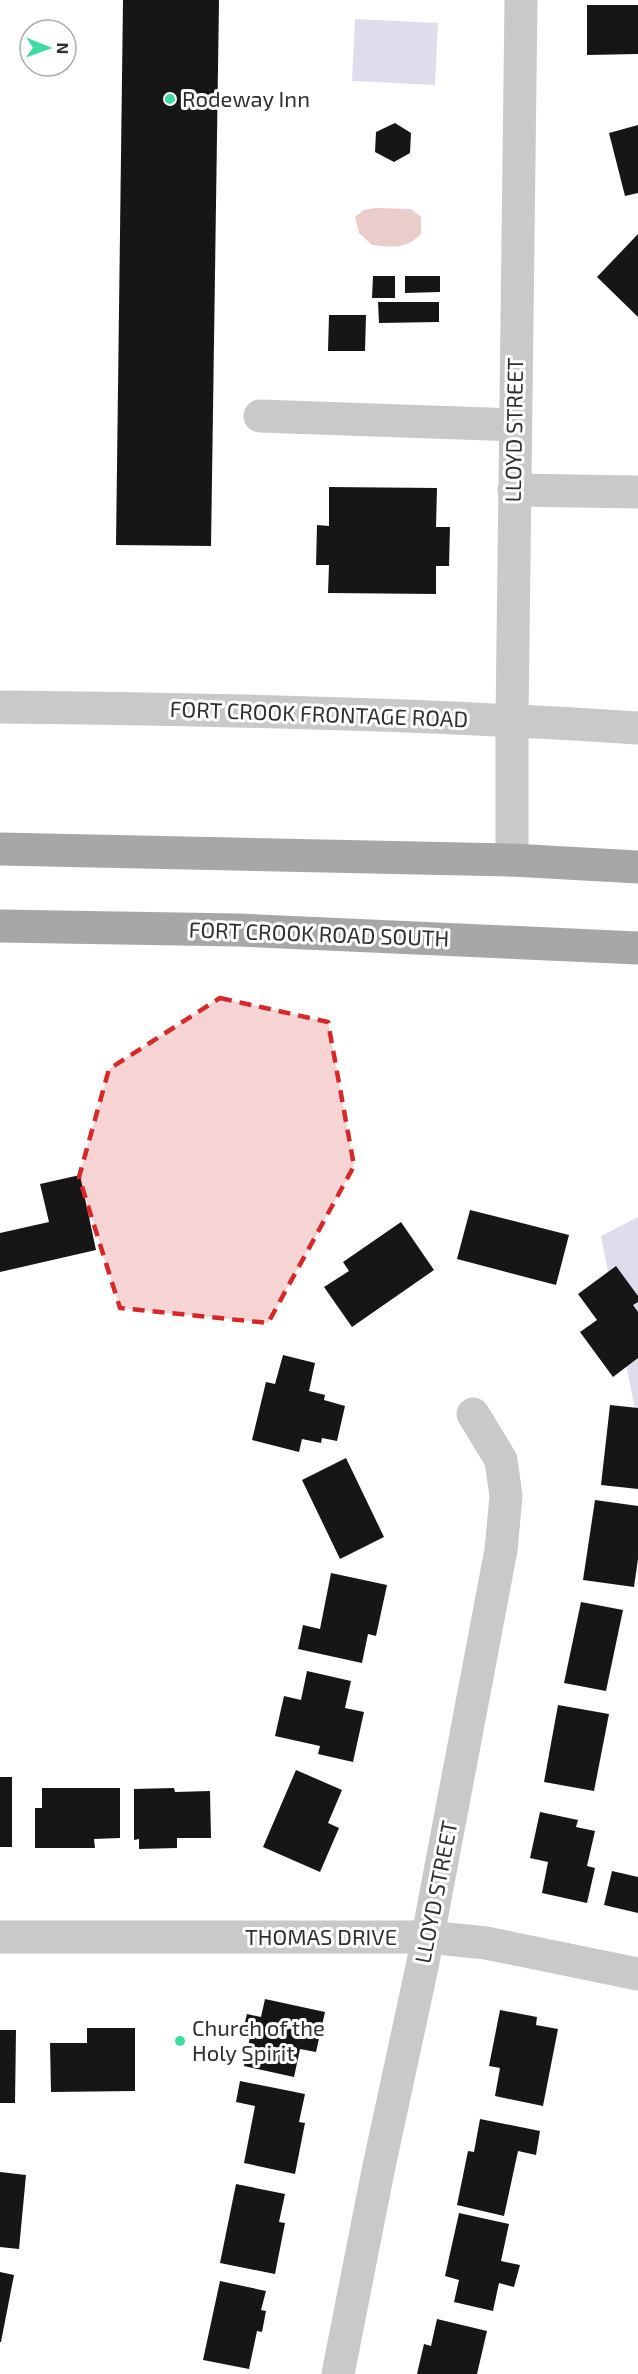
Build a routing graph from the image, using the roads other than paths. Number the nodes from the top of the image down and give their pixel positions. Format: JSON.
{"nodes":[{"id":1,"x":521,"y":0,"type":"edge"},
{"id":2,"x":260,"y":416,"type":"dead end"},
{"id":3,"x":514,"y":425,"type":"junction"},
{"id":4,"x":514,"y":490,"type":"junction"},
{"id":5,"x":638,"y":492,"type":"edge"},
{"id":6,"x":0,"y":707,"type":"edge"},
{"id":7,"x":512,"y":720,"type":"junction"},
{"id":8,"x":638,"y":728,"type":"edge"},
{"id":9,"x":0,"y":849,"type":"edge"},
{"id":10,"x":512,"y":860,"type":"junction"},
{"id":11,"x":638,"y":867,"type":"edge"},
{"id":12,"x":0,"y":926,"type":"edge"},
{"id":13,"x":638,"y":948,"type":"edge"},
{"id":14,"x":473,"y":1414,"type":"dead end"},
{"id":15,"x":0,"y":1937,"type":"edge"},
{"id":16,"x":428,"y":1937,"type":"junction"},
{"id":17,"x":638,"y":1974,"type":"edge"},
{"id":18,"x":338,"y":2374,"type":"edge"}],
"edges":[{"from":1,"to":3,"type":"street","name":"LLOYD STREET"},
{"from":2,"to":3,"type":"street"},
{"from":3,"to":4,"type":"street","name":"LLOYD STREET"},
{"from":4,"to":5,"type":"street"},
{"from":4,"to":7,"type":"street","name":"LLOYD STREET"},
{"from":6,"to":7,"type":"street","name":"FORT CROOK FRONTAGE ROAD"},
{"from":7,"to":8,"type":"street","name":"FORT CROOK FRONTAGE ROAD"},
{"from":7,"to":10,"type":"street","name":"LLOYD STREET"},
{"from":9,"to":10,"type":"main road"},
{"from":10,"to":11,"type":"main road"},
{"from":12,"to":13,"type":"main road","name":"FORT CROOK ROAD SOUTH"},
{"from":14,"to":16,"type":"street","name":"LLOYD STREET"},
{"from":15,"to":16,"type":"street","name":"THOMAS DRIVE"},
{"from":16,"to":17,"type":"street","name":"THOMAS DRIVE"},
{"from":16,"to":18,"type":"street","name":"LLOYD STREET"}]}
